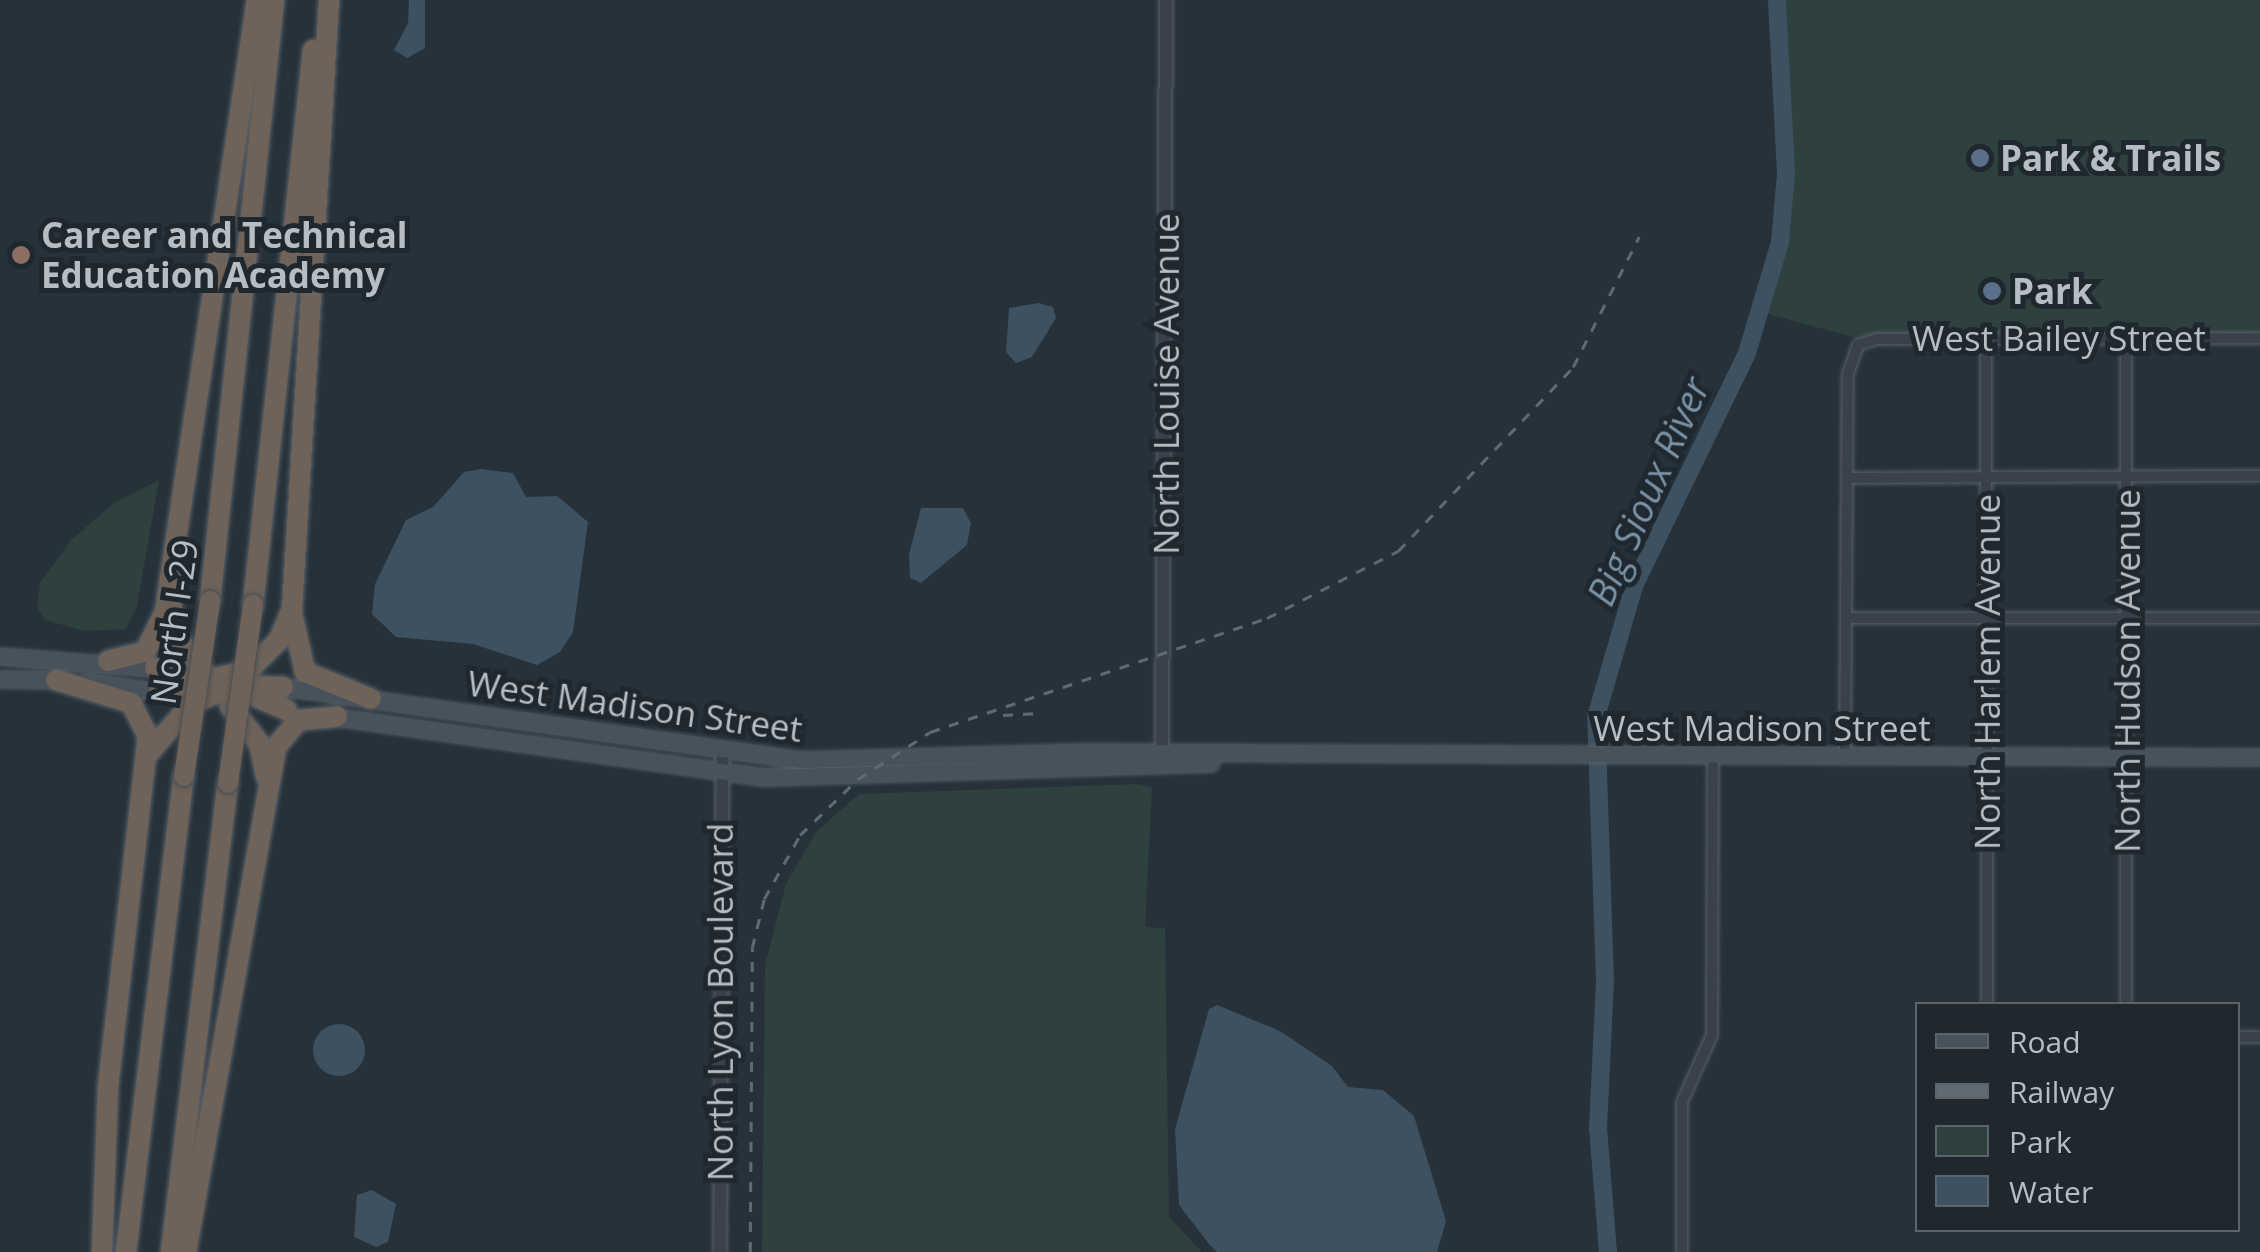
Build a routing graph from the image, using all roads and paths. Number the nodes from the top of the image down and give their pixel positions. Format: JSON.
{"nodes":[{"id":1,"x":257,"y":0,"type":"edge"},
{"id":2,"x":274,"y":0,"type":"edge"},
{"id":3,"x":318,"y":0,"type":"edge"},
{"id":4,"x":329,"y":0,"type":"edge"},
{"id":5,"x":1166,"y":0,"type":"edge"},
{"id":6,"x":2126,"y":338,"type":"junction"},
{"id":7,"x":2260,"y":338,"type":"edge"},
{"id":8,"x":1986,"y":339,"type":"junction"},
{"id":9,"x":2126,"y":476,"type":"junction"},
{"id":10,"x":2260,"y":476,"type":"edge"},
{"id":11,"x":1848,"y":478,"type":"junction"},
{"id":12,"x":1987,"y":478,"type":"junction"},
{"id":13,"x":292,"y":581,"type":"junction"},
{"id":14,"x":170,"y":588,"type":"junction"},
{"id":15,"x":2126,"y":617,"type":"junction"},
{"id":16,"x":1847,"y":618,"type":"junction"},
{"id":17,"x":1985,"y":618,"type":"junction"},
{"id":18,"x":2260,"y":618,"type":"edge"},
{"id":19,"x":0,"y":656,"type":"edge"},
{"id":20,"x":108,"y":661,"type":"junction"},
{"id":21,"x":156,"y":668,"type":"joint"},
{"id":22,"x":0,"y":679,"type":"edge"},
{"id":23,"x":56,"y":680,"type":"junction"},
{"id":24,"x":283,"y":686,"type":"joint"},
{"id":25,"x":215,"y":688,"type":"junction"},
{"id":26,"x":159,"y":692,"type":"joint"},
{"id":27,"x":371,"y":698,"type":"junction"},
{"id":28,"x":287,"y":710,"type":"joint"},
{"id":29,"x":337,"y":718,"type":"junction"},
{"id":30,"x":724,"y":753,"type":"junction"},
{"id":31,"x":2126,"y":757,"type":"junction"},
{"id":32,"x":1713,"y":758,"type":"junction"},
{"id":33,"x":1845,"y":758,"type":"junction"},
{"id":34,"x":1986,"y":758,"type":"junction"},
{"id":35,"x":2260,"y":758,"type":"edge"},
{"id":36,"x":146,"y":760,"type":"junction"},
{"id":37,"x":1162,"y":760,"type":"junction"},
{"id":38,"x":721,"y":772,"type":"junction"},
{"id":39,"x":266,"y":788,"type":"junction"},
{"id":40,"x":1987,"y":1002,"type":"edge"},
{"id":41,"x":2126,"y":1002,"type":"edge"},
{"id":42,"x":102,"y":1252,"type":"edge"},
{"id":43,"x":126,"y":1252,"type":"edge"},
{"id":44,"x":171,"y":1252,"type":"edge"},
{"id":45,"x":186,"y":1252,"type":"edge"},
{"id":46,"x":720,"y":1252,"type":"edge"},
{"id":47,"x":1682,"y":1252,"type":"edge"}],
"edges":[{"from":1,"to":14,"type":"highway"},
{"from":2,"to":43,"type":"highway","name":"North I-29","bridge":true},
{"from":3,"to":44,"type":"highway","bridge":true},
{"from":4,"to":13,"type":"highway"},
{"from":5,"to":37,"type":"street","name":"North Louise Avenue"},
{"from":6,"to":7,"type":"street","name":"West Bailey Street"},
{"from":6,"to":8,"type":"street","name":"West Bailey Street"},
{"from":6,"to":9,"type":"street","name":"North Hudson Avenue"},
{"from":8,"to":11,"type":"street","name":"West Bailey Street"},
{"from":8,"to":12,"type":"street","name":"North Harlem Avenue"},
{"from":9,"to":10,"type":"street"},
{"from":9,"to":12,"type":"street"},
{"from":9,"to":15,"type":"street","name":"North Hudson Avenue"},
{"from":11,"to":12,"type":"street"},
{"from":11,"to":16,"type":"street"},
{"from":12,"to":17,"type":"street","name":"North Harlem Avenue"},
{"from":13,"to":25,"type":"highway"},
{"from":13,"to":27,"type":"highway"},
{"from":14,"to":20,"type":"highway"},
{"from":14,"to":25,"type":"highway"},
{"from":15,"to":17,"type":"street"},
{"from":15,"to":18,"type":"street"},
{"from":15,"to":31,"type":"street","name":"North Hudson Avenue"},
{"from":16,"to":17,"type":"street"},
{"from":16,"to":33,"type":"street"},
{"from":17,"to":34,"type":"street","name":"North Harlem Avenue"},
{"from":19,"to":20,"type":"main road"},
{"from":20,"to":21,"type":"main road"},
{"from":21,"to":25,"type":"highway"},
{"from":22,"to":23,"type":"main road"},
{"from":23,"to":26,"type":"main road"},
{"from":23,"to":36,"type":"highway"},
{"from":24,"to":25,"type":"highway"},
{"from":24,"to":27,"type":"main road","name":"West Madison Street"},
{"from":25,"to":26,"type":"highway"},
{"from":25,"to":28,"type":"highway"},
{"from":25,"to":36,"type":"highway"},
{"from":25,"to":39,"type":"highway"},
{"from":27,"to":30,"type":"main road","name":"West Madison Street"},
{"from":28,"to":29,"type":"main road","name":"West Madison Street"},
{"from":29,"to":38,"type":"main road","name":"West Madison Street"},
{"from":29,"to":39,"type":"highway"},
{"from":30,"to":37,"type":"main road","name":"West Madison Street"},
{"from":30,"to":38,"type":"street","name":"North Lyon Boulevard"},
{"from":31,"to":34,"type":"main road","name":"West Madison Street"},
{"from":31,"to":35,"type":"main road","name":"West Madison Street"},
{"from":31,"to":41,"type":"street","name":"North Hudson Avenue"},
{"from":32,"to":33,"type":"main road","name":"West Madison Street"},
{"from":32,"to":37,"type":"main road","name":"West Madison Street"},
{"from":32,"to":47,"type":"street"},
{"from":33,"to":34,"type":"main road","name":"West Madison Street"},
{"from":34,"to":40,"type":"street","name":"North Harlem Avenue"},
{"from":36,"to":42,"type":"highway"},
{"from":37,"to":38,"type":"main road","name":"West Madison Street"},
{"from":38,"to":46,"type":"street","name":"North Lyon Boulevard"},
{"from":39,"to":45,"type":"highway"}]}
